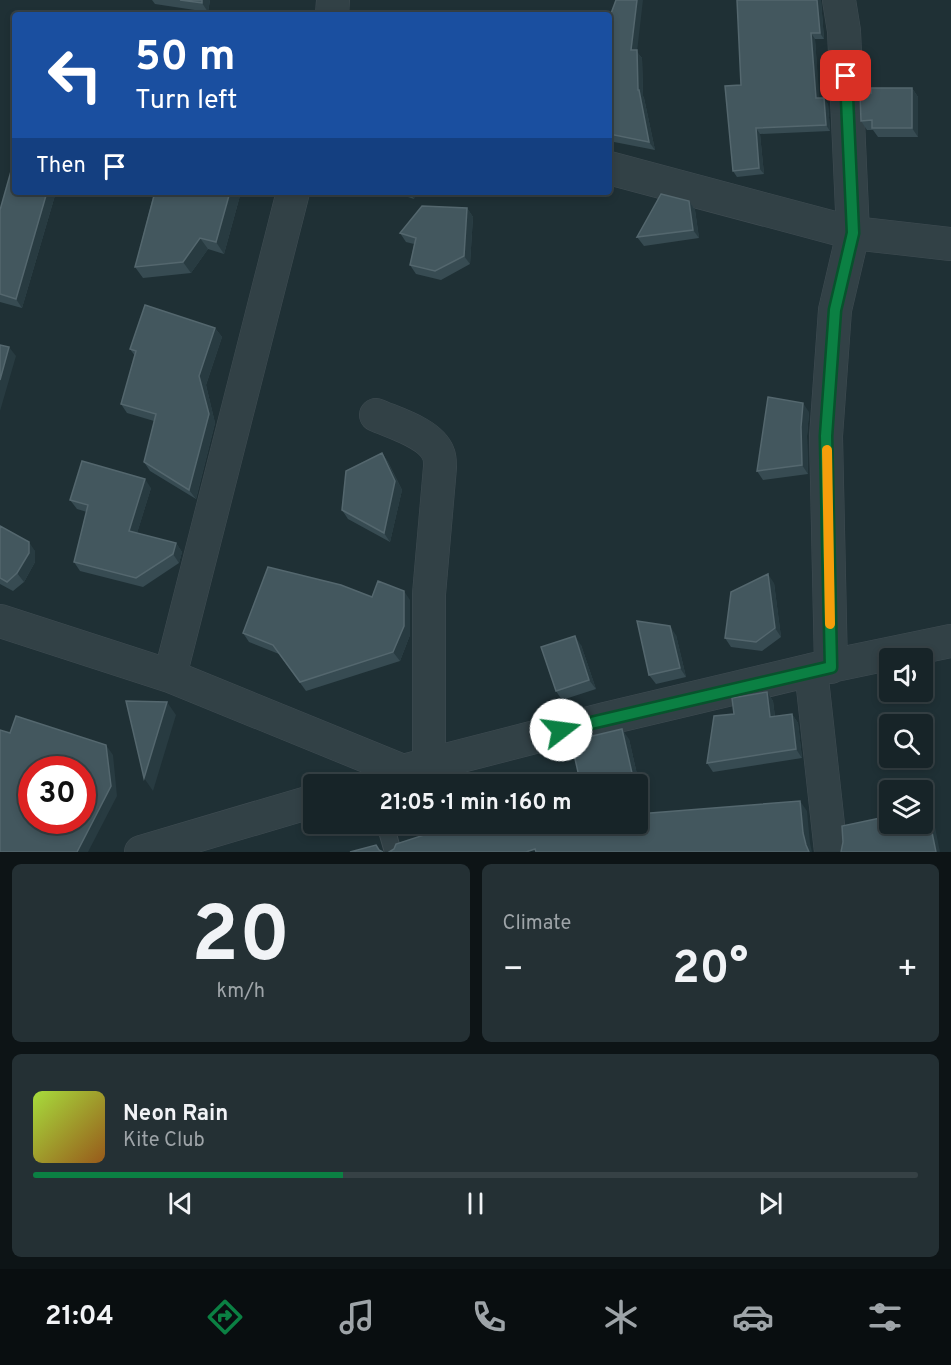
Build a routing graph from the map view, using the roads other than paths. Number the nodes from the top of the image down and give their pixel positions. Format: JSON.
{"nodes":[{"id":1,"x":839,"y":0,"type":"edge"},
{"id":2,"x":612,"y":169,"type":"edge"},
{"id":3,"x":292,"y":195,"type":"edge"},
{"id":4,"x":853,"y":233,"type":"junction"},
{"id":5,"x":951,"y":244,"type":"edge"},
{"id":6,"x":376,"y":415,"type":"dead end"},
{"id":7,"x":0,"y":621,"type":"edge"},
{"id":8,"x":951,"y":641,"type":"edge"},
{"id":9,"x":821,"y":669,"type":"junction"},
{"id":10,"x":170,"y":676,"type":"junction"},
{"id":11,"x":416,"y":768,"type":"junction"},
{"id":12,"x":399,"y":774,"type":"edge"},
{"id":13,"x":303,"y":804,"type":"edge"},
{"id":14,"x":388,"y":834,"type":"edge"},
{"id":15,"x":141,"y":852,"type":"edge"},
{"id":16,"x":393,"y":852,"type":"edge"},
{"id":17,"x":831,"y":852,"type":"edge"}],
"edges":[{"from":1,"to":4,"type":"street"},
{"from":2,"to":4,"type":"street"},
{"from":3,"to":10,"type":"street"},
{"from":4,"to":5,"type":"street"},
{"from":4,"to":9,"type":"street"},
{"from":6,"to":11,"type":"street"},
{"from":7,"to":10,"type":"street"},
{"from":8,"to":9,"type":"street"},
{"from":9,"to":11,"type":"street"},
{"from":9,"to":17,"type":"street"},
{"from":10,"to":11,"type":"street"},
{"from":11,"to":12,"type":"street"},
{"from":13,"to":15,"type":"street"},
{"from":14,"to":16,"type":"lane"}]}
